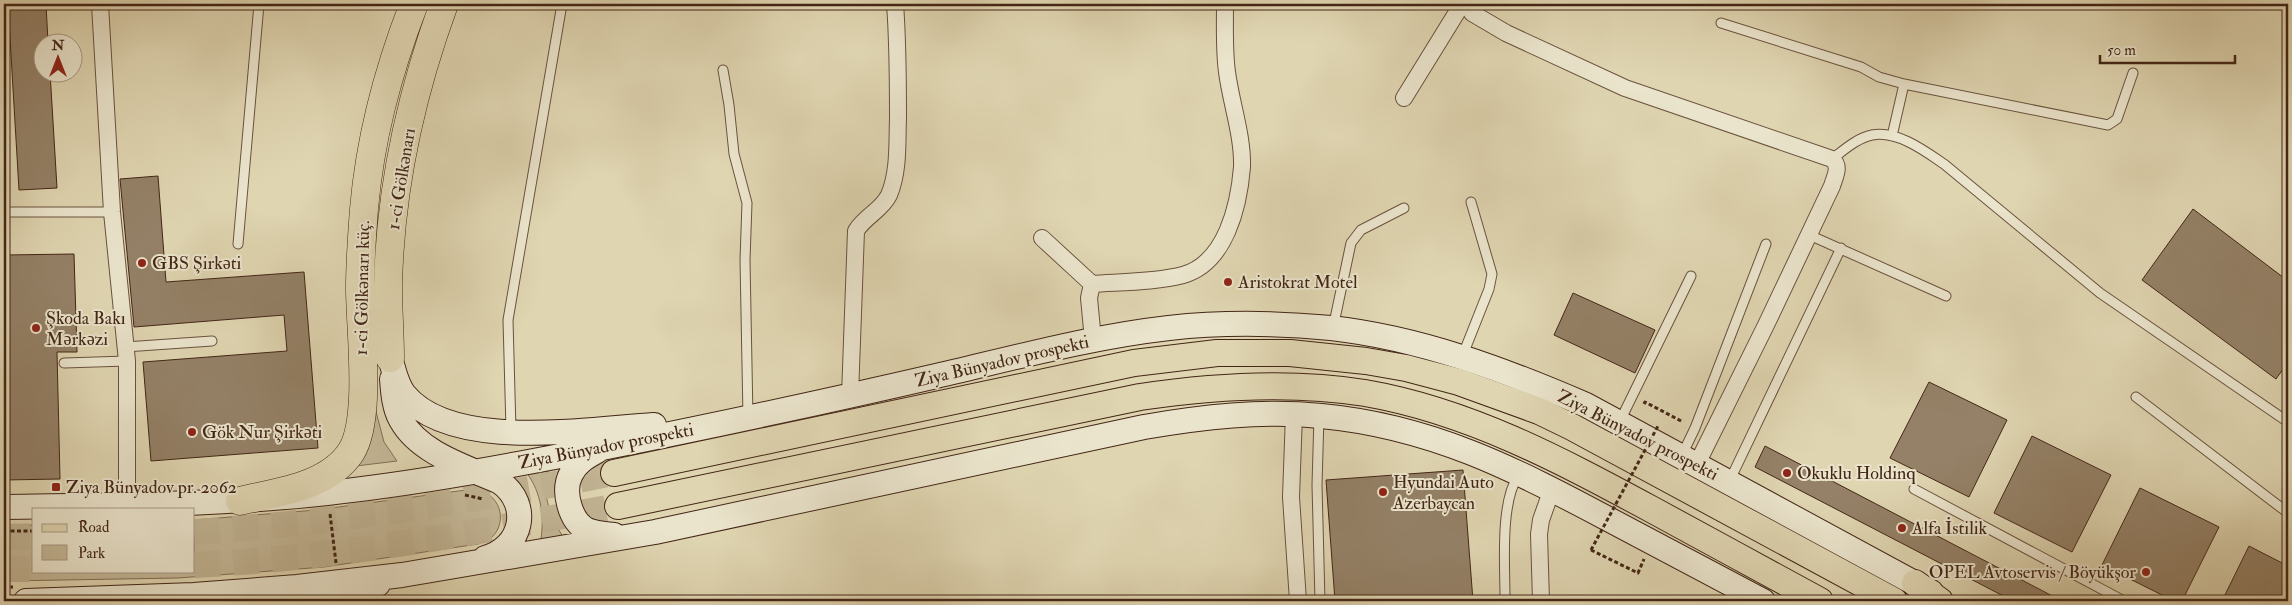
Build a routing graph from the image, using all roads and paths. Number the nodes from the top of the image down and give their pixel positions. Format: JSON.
{"nodes":[{"id":1,"x":100,"y":4,"type":"edge"},
{"id":2,"x":259,"y":4,"type":"edge"},
{"id":3,"x":414,"y":4,"type":"edge"},
{"id":4,"x":444,"y":4,"type":"edge"},
{"id":5,"x":562,"y":4,"type":"edge"},
{"id":6,"x":895,"y":4,"type":"edge"},
{"id":7,"x":1225,"y":4,"type":"edge"},
{"id":8,"x":1462,"y":4,"type":"edge"},
{"id":9,"x":1468,"y":4,"type":"edge"},
{"id":10,"x":1721,"y":23,"type":"dead end"},
{"id":11,"x":722,"y":70,"type":"dead end"},
{"id":12,"x":2133,"y":73,"type":"dead end"},
{"id":13,"x":1904,"y":84,"type":"junction"},
{"id":14,"x":1404,"y":98,"type":"dead end"},
{"id":15,"x":1892,"y":136,"type":"junction"},
{"id":16,"x":1832,"y":159,"type":"junction"},
{"id":17,"x":1471,"y":202,"type":"dead end"},
{"id":18,"x":1404,"y":208,"type":"dead end"},
{"id":19,"x":4,"y":212,"type":"edge"},
{"id":20,"x":112,"y":212,"type":"junction"},
{"id":21,"x":1807,"y":234,"type":"junction"},
{"id":22,"x":1042,"y":238,"type":"dead end"},
{"id":23,"x":238,"y":244,"type":"dead end"},
{"id":24,"x":1766,"y":244,"type":"dead end"},
{"id":25,"x":1841,"y":248,"type":"junction"},
{"id":26,"x":1691,"y":276,"type":"dead end"},
{"id":27,"x":1092,"y":284,"type":"junction"},
{"id":28,"x":1946,"y":296,"type":"dead end"},
{"id":29,"x":1333,"y":328,"type":"junction"},
{"id":30,"x":1093,"y":340,"type":"junction"},
{"id":31,"x":212,"y":341,"type":"dead end"},
{"id":32,"x":126,"y":354,"type":"junction"},
{"id":33,"x":390,"y":358,"type":"junction"},
{"id":34,"x":1462,"y":358,"type":"junction"},
{"id":35,"x":64,"y":363,"type":"dead end"},
{"id":36,"x":1406,"y":368,"type":"junction"},
{"id":37,"x":850,"y":396,"type":"junction"},
{"id":38,"x":2136,"y":397,"type":"dead end"},
{"id":39,"x":1586,"y":405,"type":"junction"},
{"id":40,"x":1641,"y":408,"type":"dead end"},
{"id":41,"x":1294,"y":414,"type":"junction"},
{"id":42,"x":1319,"y":415,"type":"junction"},
{"id":43,"x":748,"y":418,"type":"junction"},
{"id":44,"x":1651,"y":422,"type":"dead end"},
{"id":45,"x":2288,"y":422,"type":"edge"},
{"id":46,"x":1619,"y":424,"type":"junction"},
{"id":47,"x":1696,"y":428,"type":"junction"},
{"id":48,"x":511,"y":433,"type":"junction"},
{"id":49,"x":605,"y":447,"type":"junction"},
{"id":50,"x":1689,"y":460,"type":"junction"},
{"id":51,"x":1574,"y":467,"type":"junction"},
{"id":52,"x":473,"y":471,"type":"junction"},
{"id":53,"x":614,"y":473,"type":"tunnel mouth"},
{"id":54,"x":1519,"y":473,"type":"junction"},
{"id":55,"x":1729,"y":482,"type":"junction"},
{"id":56,"x":1552,"y":489,"type":"junction"},
{"id":57,"x":1914,"y":489,"type":"dead end"},
{"id":58,"x":456,"y":496,"type":"dead end"},
{"id":59,"x":490,"y":500,"type":"dead end"},
{"id":60,"x":240,"y":501,"type":"junction"},
{"id":61,"x":127,"y":505,"type":"junction"},
{"id":62,"x":618,"y":506,"type":"tunnel mouth"},
{"id":63,"x":4,"y":507,"type":"edge"},
{"id":64,"x":2288,"y":513,"type":"edge"},
{"id":65,"x":330,"y":514,"type":"dead end"},
{"id":66,"x":4,"y":531,"type":"edge"},
{"id":67,"x":32,"y":531,"type":"edge"},
{"id":68,"x":656,"y":532,"type":"junction"},
{"id":69,"x":457,"y":566,"type":"junction"},
{"id":70,"x":337,"y":568,"type":"dead end"},
{"id":71,"x":1638,"y":573,"type":"dead end"},
{"id":72,"x":402,"y":575,"type":"junction"},
{"id":73,"x":1915,"y":584,"type":"junction"},
{"id":74,"x":4,"y":587,"type":"edge"},
{"id":75,"x":32,"y":598,"type":"edge"},
{"id":76,"x":1504,"y":598,"type":"dead end"},
{"id":77,"x":344,"y":601,"type":"edge"},
{"id":78,"x":1298,"y":601,"type":"edge"},
{"id":79,"x":1320,"y":601,"type":"edge"},
{"id":80,"x":1541,"y":601,"type":"edge"},
{"id":81,"x":1763,"y":601,"type":"edge"},
{"id":82,"x":1820,"y":601,"type":"edge"},
{"id":83,"x":1894,"y":601,"type":"edge"},
{"id":84,"x":1940,"y":601,"type":"edge"},
{"id":85,"x":1948,"y":601,"type":"edge"},
{"id":86,"x":2124,"y":601,"type":"edge"}],
"edges":[{"from":1,"to":20,"type":"street"},
{"from":2,"to":23,"type":"lane"},
{"from":3,"to":60,"type":"highway","name":"1-ci Gölkənarı küç."},
{"from":4,"to":33,"type":"highway","name":"1-ci Gölkənarı"},
{"from":5,"to":48,"type":"lane"},
{"from":6,"to":37,"type":"street"},
{"from":7,"to":27,"type":"street"},
{"from":8,"to":14,"type":"street"},
{"from":9,"to":16,"type":"street"},
{"from":10,"to":13,"type":"lane"},
{"from":11,"to":43,"type":"lane"},
{"from":12,"to":13,"type":"lane"},
{"from":13,"to":15,"type":"lane"},
{"from":15,"to":16,"type":"lane"},
{"from":15,"to":45,"type":"lane"},
{"from":16,"to":21,"type":"street"},
{"from":17,"to":34,"type":"lane"},
{"from":18,"to":29,"type":"lane"},
{"from":19,"to":20,"type":"lane"},
{"from":20,"to":32,"type":"street"},
{"from":21,"to":25,"type":"lane"},
{"from":21,"to":50,"type":"street"},
{"from":22,"to":27,"type":"street"},
{"from":24,"to":47,"type":"lane"},
{"from":25,"to":28,"type":"lane"},
{"from":25,"to":55,"type":"lane"},
{"from":26,"to":46,"type":"lane"},
{"from":27,"to":30,"type":"street"},
{"from":29,"to":30,"type":"main road","name":"Ziya Bünyadov prospekti"},
{"from":29,"to":34,"type":"main road","name":"Ziya Bünyadov prospekti"},
{"from":30,"to":37,"type":"main road","name":"Ziya Bünyadov prospekti"},
{"from":31,"to":32,"type":"lane"},
{"from":32,"to":35,"type":"lane"},
{"from":32,"to":61,"type":"street"},
{"from":33,"to":48,"type":"main road"},
{"from":33,"to":52,"type":"main road"},
{"from":34,"to":39,"type":"main road","name":"Ziya Bünyadov prospekti"},
{"from":36,"to":39,"type":"main road"},
{"from":36,"to":53,"type":"main road","name":"Ziya Bünyadov prospekti"},
{"from":36,"to":83,"type":"main road","name":"Ziya Bünyadov prospekti"},
{"from":37,"to":43,"type":"main road","name":"Ziya Bünyadov prospekti"},
{"from":38,"to":64,"type":"lane"},
{"from":39,"to":46,"type":"main road","name":"Ziya Bünyadov prospekti"},
{"from":40,"to":47,"type":"path"},
{"from":41,"to":42,"type":"main road"},
{"from":41,"to":68,"type":"main road"},
{"from":41,"to":78,"type":"street"},
{"from":42,"to":51,"type":"main road"},
{"from":42,"to":54,"type":"main road"},
{"from":42,"to":79,"type":"lane"},
{"from":43,"to":48,"type":"main road"},
{"from":43,"to":49,"type":"main road","name":"Ziya Bünyadov prospekti"},
{"from":44,"to":71,"type":"path","bridge":true},
{"from":46,"to":50,"type":"main road","name":"Ziya Bünyadov prospekti"},
{"from":47,"to":50,"type":"lane"},
{"from":49,"to":52,"type":"main road","name":"Ziya Bünyadov prospekti"},
{"from":49,"to":68,"type":"main road"},
{"from":50,"to":55,"type":"main road","name":"Ziya Bünyadov prospekti"},
{"from":51,"to":62,"type":"main road"},
{"from":51,"to":82,"type":"main road"},
{"from":52,"to":60,"type":"main road","name":"Ziya Bünyadov prospekti"},
{"from":52,"to":69,"type":"main road"},
{"from":54,"to":56,"type":"main road"},
{"from":54,"to":76,"type":"lane"},
{"from":55,"to":73,"type":"main road","name":"Ziya Bünyadov prospekti"},
{"from":56,"to":80,"type":"street"},
{"from":56,"to":81,"type":"main road"},
{"from":57,"to":86,"type":"lane"},
{"from":58,"to":59,"type":"path"},
{"from":60,"to":61,"type":"main road","name":"Ziya Bünyadov prospekti"},
{"from":61,"to":63,"type":"main road","name":"Ziya Bünyadov prospekti"},
{"from":65,"to":70,"type":"path"},
{"from":66,"to":67,"type":"path"},
{"from":68,"to":69,"type":"main road"},
{"from":69,"to":72,"type":"main road"},
{"from":72,"to":75,"type":"main road"},
{"from":72,"to":77,"type":"main road"},
{"from":73,"to":84,"type":"main road"},
{"from":73,"to":85,"type":"main road","name":"Ziya Bünyadov prospekti"},
{"from":74,"to":75,"type":"path"}]}
